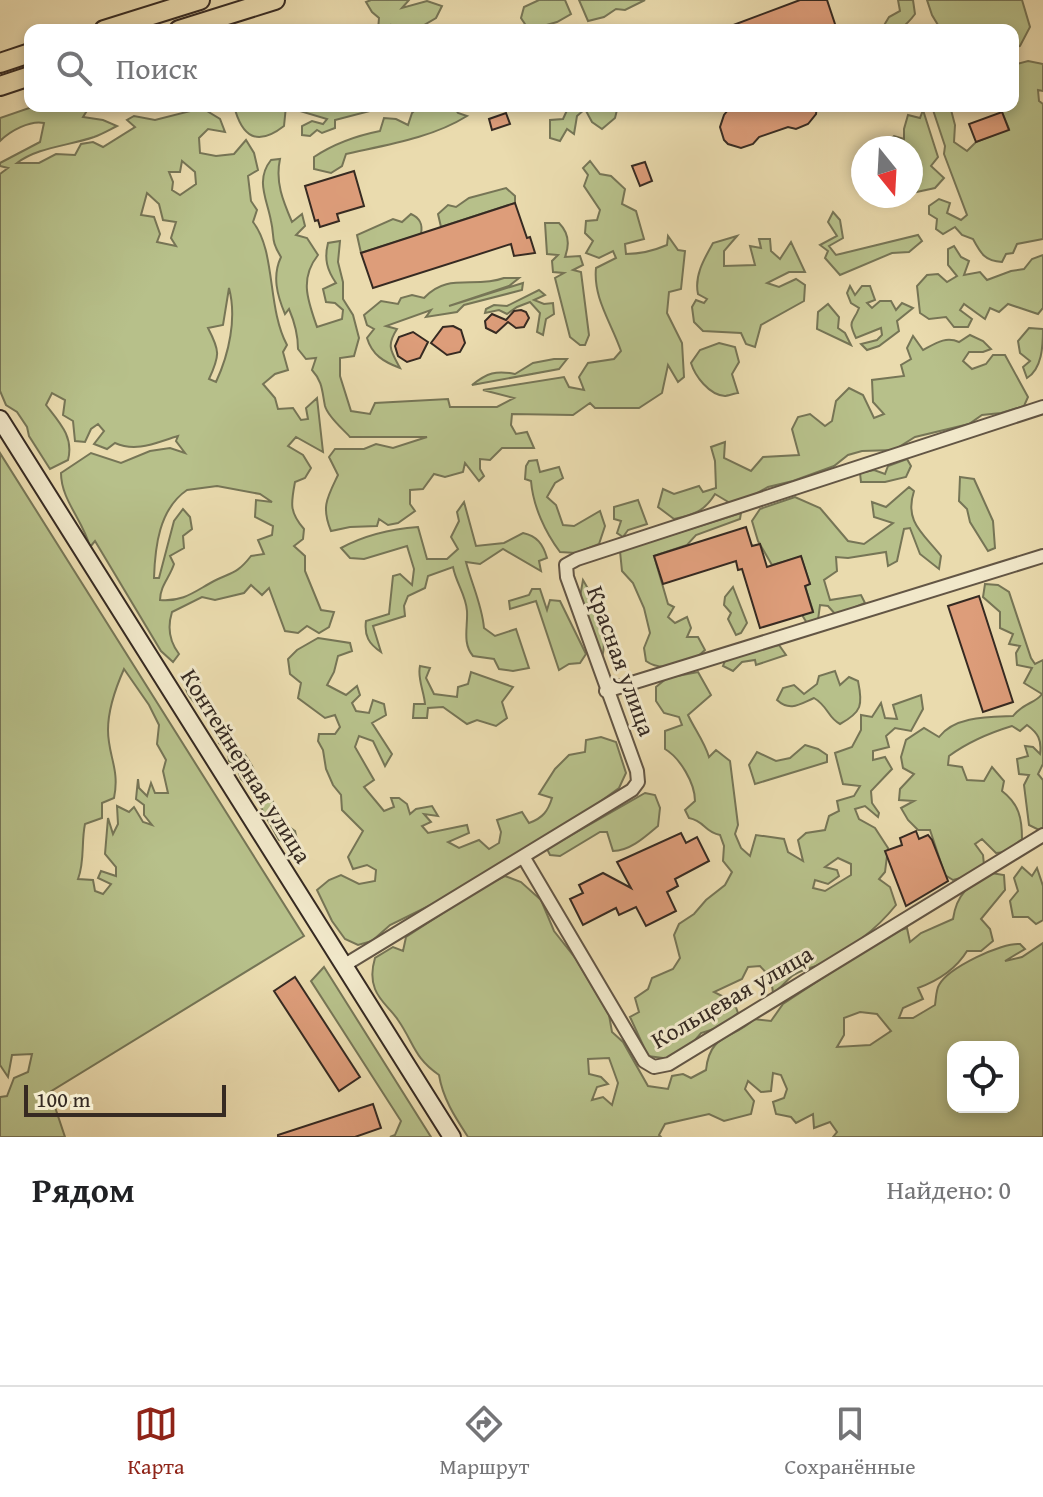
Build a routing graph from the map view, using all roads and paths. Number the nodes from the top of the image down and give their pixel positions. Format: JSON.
{"nodes":[{"id":1,"x":200,"y":0,"type":"edge"},
{"id":2,"x":275,"y":0,"type":"edge"},
{"id":3,"x":123,"y":24,"type":"edge"},
{"id":4,"x":198,"y":24,"type":"edge"},
{"id":5,"x":24,"y":55,"type":"edge"},
{"id":6,"x":0,"y":63,"type":"edge"},
{"id":7,"x":24,"y":78,"type":"edge"},
{"id":8,"x":0,"y":86,"type":"edge"},
{"id":9,"x":1043,"y":407,"type":"edge"},
{"id":10,"x":0,"y":419,"type":"edge"},
{"id":11,"x":1043,"y":556,"type":"edge"},
{"id":12,"x":606,"y":691,"type":"junction"},
{"id":13,"x":1043,"y":835,"type":"edge"},
{"id":14,"x":524,"y":858,"type":"junction"},
{"id":15,"x":343,"y":966,"type":"junction"},
{"id":16,"x":452,"y":1137,"type":"edge"}],
"edges":[{"from":1,"to":3,"type":"main road"},
{"from":2,"to":4,"type":"main road"},
{"from":5,"to":6,"type":"main road"},
{"from":7,"to":8,"type":"main road"},
{"from":9,"to":12,"type":"street","name":"Красная улица"},
{"from":10,"to":15,"type":"street","name":"Контейнерная улица"},
{"from":11,"to":12,"type":"street"},
{"from":12,"to":14,"type":"street","name":"Красная улица"},
{"from":13,"to":14,"type":"street","name":"Кольцевая улица"},
{"from":14,"to":15,"type":"street","name":"Красная улица"},
{"from":15,"to":16,"type":"street","name":"Контейнерная улица"}]}
